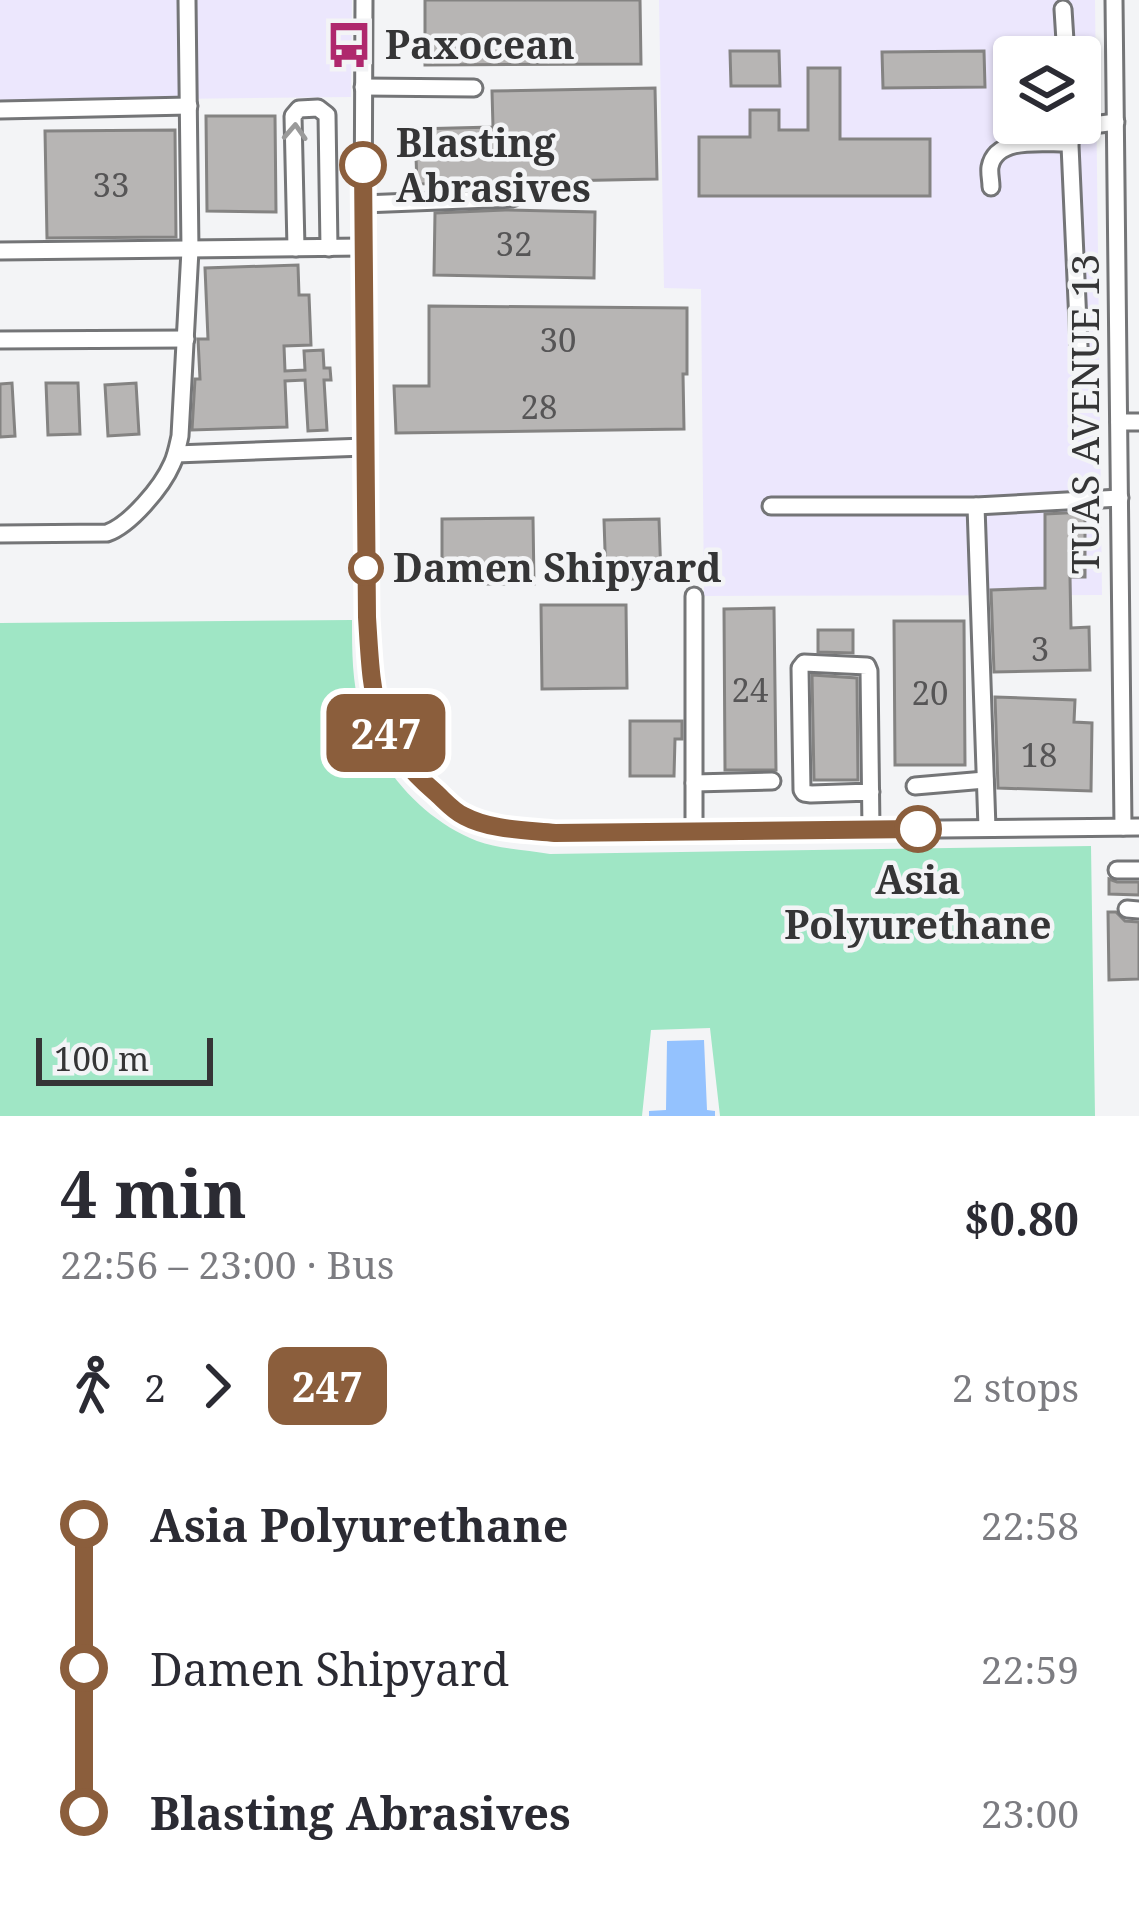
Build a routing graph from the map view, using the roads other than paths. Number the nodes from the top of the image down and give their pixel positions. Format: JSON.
{"nodes":[{"id":1,"x":187,"y":0,"type":"edge"},
{"id":2,"x":364,"y":0,"type":"edge"},
{"id":3,"x":1114,"y":0,"type":"edge"},
{"id":4,"x":1063,"y":9,"type":"dead end"},
{"id":5,"x":1065,"y":36,"type":"edge"},
{"id":6,"x":363,"y":87,"type":"junction"},
{"id":7,"x":474,"y":88,"type":"dead end"},
{"id":8,"x":189,"y":106,"type":"junction"},
{"id":9,"x":0,"y":110,"type":"edge"},
{"id":10,"x":1116,"y":122,"type":"junction"},
{"id":11,"x":1101,"y":125,"type":"edge"},
{"id":12,"x":1014,"y":144,"type":"edge"},
{"id":13,"x":1071,"y":144,"type":"edge"},
{"id":14,"x":991,"y":187,"type":"dead end"},
{"id":15,"x":513,"y":198,"type":"dead end"},
{"id":16,"x":363,"y":203,"type":"junction"},
{"id":17,"x":363,"y":247,"type":"junction"},
{"id":18,"x":296,"y":248,"type":"junction"},
{"id":19,"x":328,"y":248,"type":"junction"},
{"id":20,"x":190,"y":250,"type":"junction"},
{"id":21,"x":0,"y":251,"type":"edge"},
{"id":22,"x":186,"y":339,"type":"junction"},
{"id":23,"x":0,"y":340,"type":"edge"},
{"id":24,"x":1080,"y":368,"type":"dead end"},
{"id":25,"x":1119,"y":422,"type":"junction"},
{"id":26,"x":1139,"y":422,"type":"edge"},
{"id":27,"x":365,"y":447,"type":"junction"},
{"id":28,"x":176,"y":454,"type":"junction"},
{"id":29,"x":1120,"y":498,"type":"junction"},
{"id":30,"x":771,"y":506,"type":"dead end"},
{"id":31,"x":976,"y":506,"type":"junction"},
{"id":32,"x":0,"y":534,"type":"edge"},
{"id":33,"x":694,"y":596,"type":"dead end"},
{"id":34,"x":986,"y":780,"type":"junction"},
{"id":35,"x":772,"y":781,"type":"dead end"},
{"id":36,"x":694,"y":783,"type":"junction"},
{"id":37,"x":915,"y":785,"type":"dead end"},
{"id":38,"x":871,"y":792,"type":"junction"},
{"id":39,"x":1131,"y":827,"type":"edge"},
{"id":40,"x":987,"y":828,"type":"junction"},
{"id":41,"x":694,"y":831,"type":"junction"},
{"id":42,"x":880,"y":833,"type":"junction"},
{"id":43,"x":1118,"y":870,"type":"dead end"},
{"id":44,"x":1139,"y":870,"type":"edge"}],
"edges":[{"from":1,"to":8,"type":"street"},
{"from":2,"to":6,"type":"street"},
{"from":3,"to":10,"type":"street","name":"TUAS AVENUE 13"},
{"from":4,"to":5,"type":"street"},
{"from":6,"to":7,"type":"street"},
{"from":6,"to":16,"type":"street"},
{"from":8,"to":9,"type":"street"},
{"from":8,"to":20,"type":"street"},
{"from":10,"to":11,"type":"street"},
{"from":10,"to":25,"type":"street","name":"TUAS AVENUE 13"},
{"from":12,"to":14,"type":"street"},
{"from":13,"to":24,"type":"street"},
{"from":15,"to":16,"type":"street"},
{"from":16,"to":17,"type":"street"},
{"from":17,"to":19,"type":"street"},
{"from":17,"to":27,"type":"street"},
{"from":18,"to":19,"type":"street"},
{"from":18,"to":19,"type":"street","one_way":true},
{"from":18,"to":20,"type":"street"},
{"from":20,"to":21,"type":"street"},
{"from":20,"to":22,"type":"street"},
{"from":22,"to":23,"type":"street"},
{"from":22,"to":28,"type":"street"},
{"from":25,"to":26,"type":"street"},
{"from":25,"to":29,"type":"street","name":"TUAS AVENUE 13"},
{"from":27,"to":28,"type":"street"},
{"from":27,"to":41,"type":"street"},
{"from":28,"to":32,"type":"street"},
{"from":29,"to":31,"type":"street"},
{"from":29,"to":39,"type":"street","name":"TUAS AVENUE 13"},
{"from":30,"to":31,"type":"street"},
{"from":31,"to":34,"type":"street"},
{"from":33,"to":36,"type":"street"},
{"from":34,"to":37,"type":"street"},
{"from":34,"to":40,"type":"street"},
{"from":35,"to":36,"type":"street"},
{"from":36,"to":41,"type":"street"},
{"from":38,"to":38,"type":"street"},
{"from":38,"to":42,"type":"street"},
{"from":39,"to":40,"type":"street"},
{"from":40,"to":42,"type":"street"},
{"from":41,"to":42,"type":"street"},
{"from":43,"to":44,"type":"street"}]}
